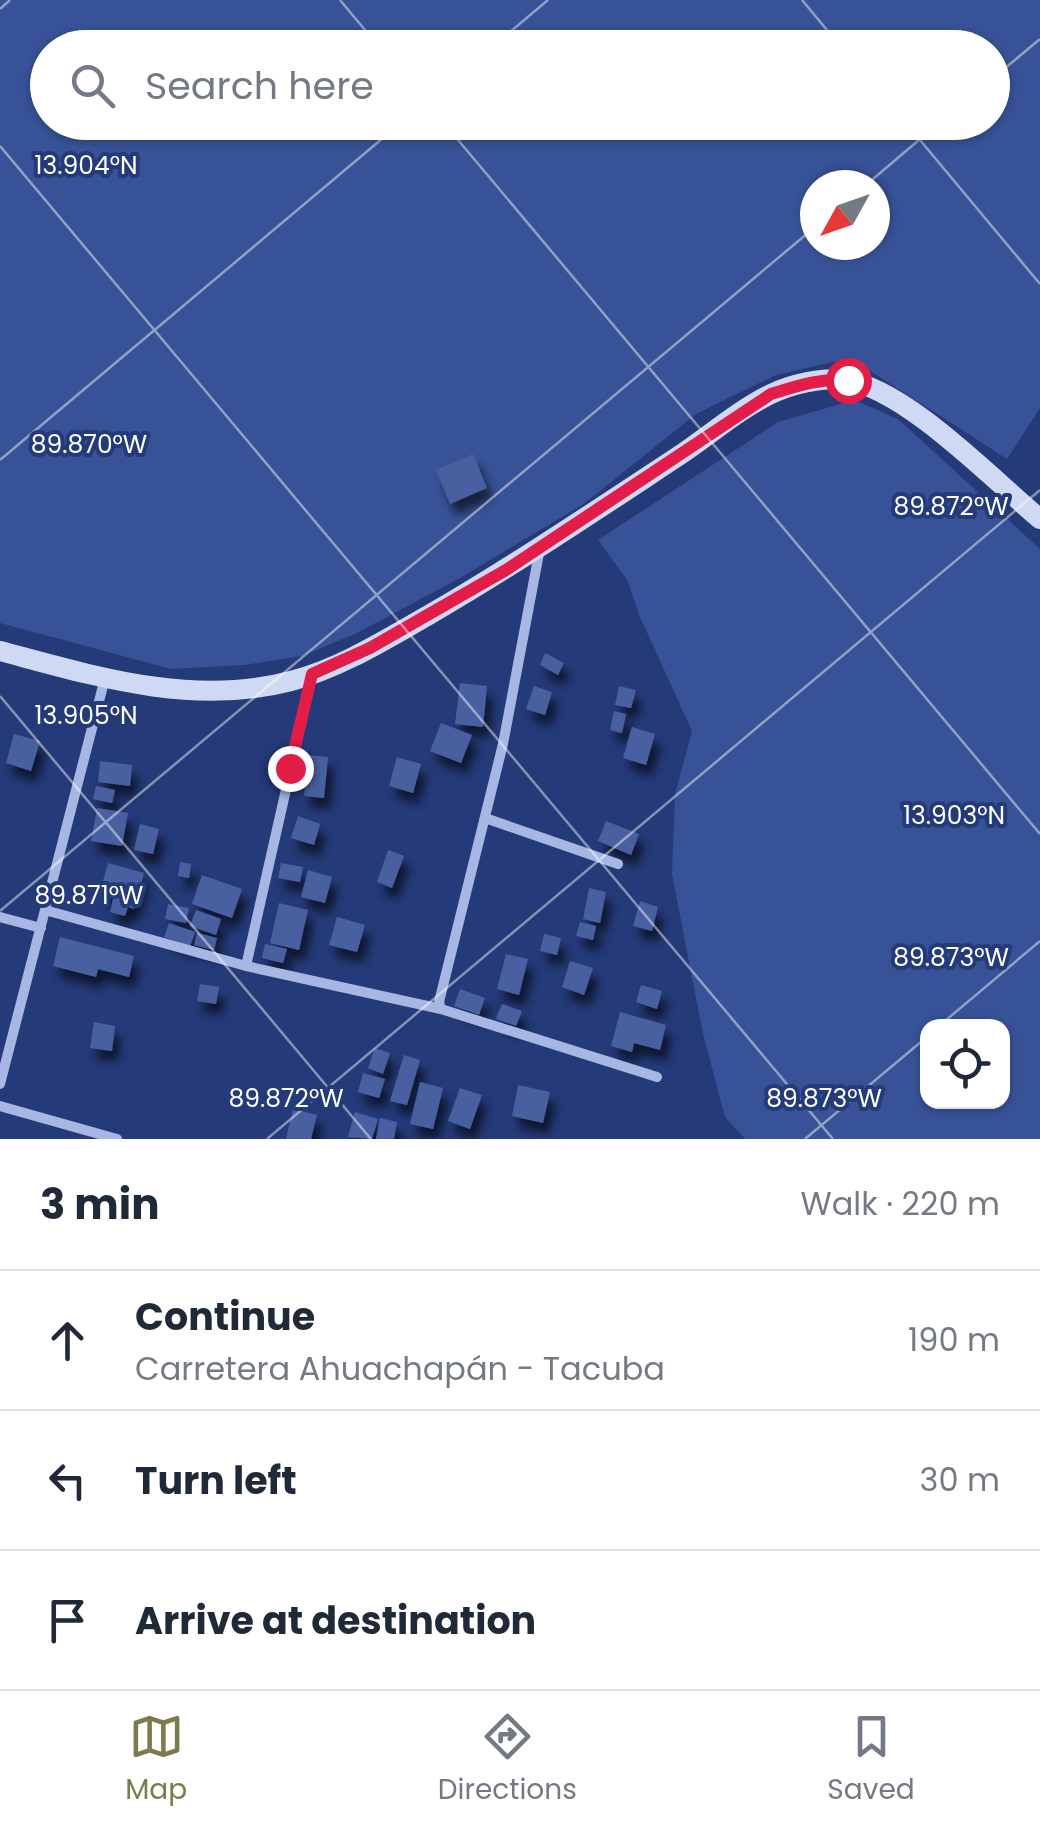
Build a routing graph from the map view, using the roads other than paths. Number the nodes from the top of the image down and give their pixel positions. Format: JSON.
{"nodes":[{"id":1,"x":1040,"y":519,"type":"edge"},
{"id":2,"x":540,"y":547,"type":"junction"},
{"id":3,"x":0,"y":651,"type":"edge"},
{"id":4,"x":312,"y":674,"type":"junction"},
{"id":5,"x":106,"y":678,"type":"junction"},
{"id":6,"x":485,"y":818,"type":"junction"},
{"id":7,"x":618,"y":864,"type":"dead end"},
{"id":8,"x":45,"y":910,"type":"junction"},
{"id":9,"x":0,"y":917,"type":"edge"},
{"id":10,"x":41,"y":928,"type":"junction"},
{"id":11,"x":246,"y":966,"type":"junction"},
{"id":12,"x":441,"y":1009,"type":"junction"},
{"id":13,"x":657,"y":1077,"type":"dead end"},
{"id":14,"x":0,"y":1084,"type":"edge"},
{"id":15,"x":0,"y":1106,"type":"edge"},
{"id":16,"x":118,"y":1139,"type":"edge"}],
"edges":[{"from":1,"to":2,"type":"street"},
{"from":2,"to":4,"type":"street"},
{"from":2,"to":6,"type":"street"},
{"from":3,"to":5,"type":"street"},
{"from":4,"to":5,"type":"street"},
{"from":4,"to":11,"type":"street"},
{"from":5,"to":8,"type":"street"},
{"from":6,"to":7,"type":"street"},
{"from":6,"to":12,"type":"street"},
{"from":8,"to":10,"type":"street"},
{"from":8,"to":11,"type":"street"},
{"from":9,"to":10,"type":"street"},
{"from":10,"to":14,"type":"street"},
{"from":11,"to":12,"type":"street"},
{"from":12,"to":13,"type":"street"},
{"from":15,"to":16,"type":"street"}]}
